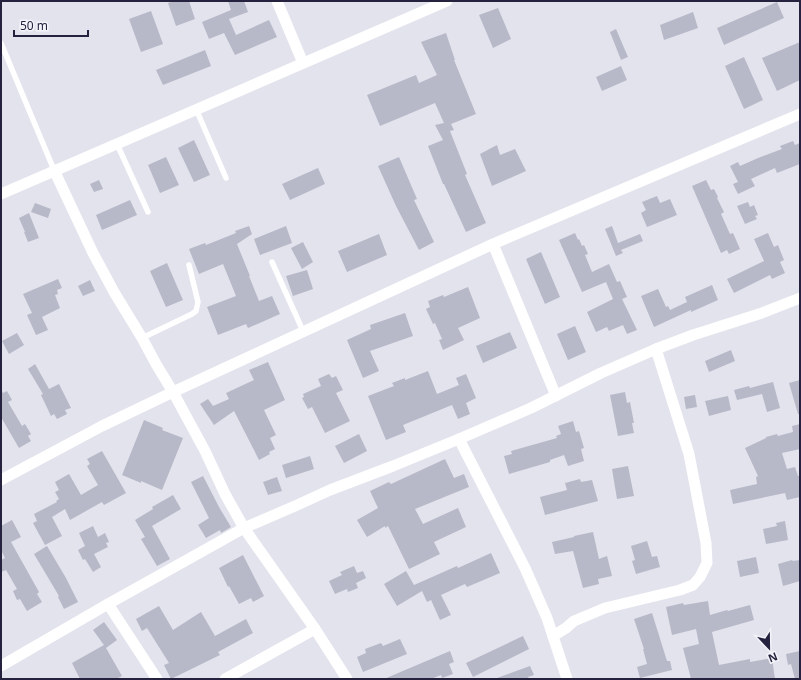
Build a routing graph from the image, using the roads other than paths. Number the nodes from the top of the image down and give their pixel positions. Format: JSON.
{"nodes":[{"id":1,"x":276,"y":1,"type":"edge"},
{"id":2,"x":447,"y":1,"type":"edge"},
{"id":3,"x":1,"y":43,"type":"edge"},
{"id":4,"x":303,"y":63,"type":"junction"},
{"id":5,"x":196,"y":109,"type":"junction"},
{"id":6,"x":800,"y":114,"type":"edge"},
{"id":7,"x":117,"y":144,"type":"junction"},
{"id":8,"x":54,"y":170,"type":"junction"},
{"id":9,"x":226,"y":178,"type":"dead end"},
{"id":10,"x":1,"y":194,"type":"edge"},
{"id":11,"x":148,"y":212,"type":"dead end"},
{"id":12,"x":493,"y":244,"type":"junction"},
{"id":13,"x":272,"y":262,"type":"dead end"},
{"id":14,"x":189,"y":265,"type":"dead end"},
{"id":15,"x":800,"y":298,"type":"edge"},
{"id":16,"x":303,"y":331,"type":"junction"},
{"id":17,"x":142,"y":338,"type":"junction"},
{"id":18,"x":656,"y":349,"type":"junction"},
{"id":19,"x":173,"y":392,"type":"junction"},
{"id":20,"x":556,"y":396,"type":"junction"},
{"id":21,"x":459,"y":439,"type":"junction"},
{"id":22,"x":1,"y":480,"type":"edge"},
{"id":23,"x":244,"y":528,"type":"junction"},
{"id":24,"x":108,"y":604,"type":"junction"},
{"id":25,"x":315,"y":629,"type":"junction"},
{"id":26,"x":554,"y":636,"type":"junction"},
{"id":27,"x":1,"y":666,"type":"edge"},
{"id":28,"x":157,"y":679,"type":"edge"},
{"id":29,"x":225,"y":679,"type":"edge"},
{"id":30,"x":347,"y":679,"type":"edge"},
{"id":31,"x":567,"y":679,"type":"edge"}],
"edges":[{"from":1,"to":4,"type":"street"},
{"from":2,"to":4,"type":"street"},
{"from":3,"to":8,"type":"lane"},
{"from":4,"to":5,"type":"street"},
{"from":5,"to":7,"type":"street"},
{"from":5,"to":9,"type":"lane"},
{"from":6,"to":12,"type":"street"},
{"from":7,"to":8,"type":"street"},
{"from":7,"to":11,"type":"lane"},
{"from":8,"to":10,"type":"street"},
{"from":8,"to":17,"type":"street"},
{"from":12,"to":16,"type":"street"},
{"from":12,"to":20,"type":"street"},
{"from":13,"to":16,"type":"lane"},
{"from":14,"to":17,"type":"lane"},
{"from":15,"to":18,"type":"street"},
{"from":16,"to":19,"type":"street"},
{"from":17,"to":19,"type":"street"},
{"from":18,"to":20,"type":"street"},
{"from":18,"to":26,"type":"street"},
{"from":19,"to":22,"type":"street"},
{"from":19,"to":23,"type":"street"},
{"from":20,"to":21,"type":"street"},
{"from":21,"to":23,"type":"street"},
{"from":21,"to":26,"type":"street"},
{"from":23,"to":24,"type":"street"},
{"from":23,"to":25,"type":"street"},
{"from":24,"to":27,"type":"street"},
{"from":24,"to":28,"type":"street"},
{"from":25,"to":29,"type":"street"},
{"from":25,"to":30,"type":"street"},
{"from":26,"to":31,"type":"street"}]}
